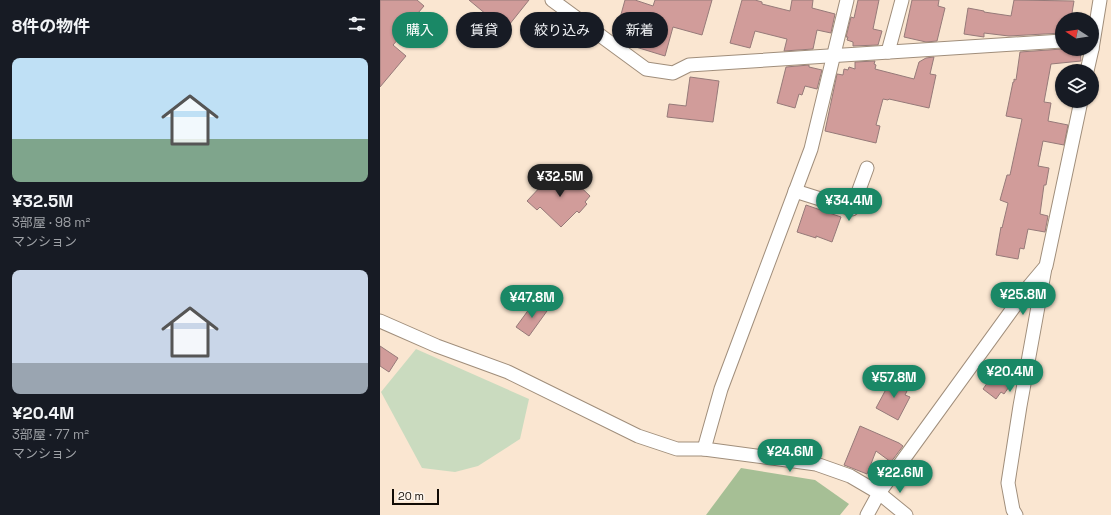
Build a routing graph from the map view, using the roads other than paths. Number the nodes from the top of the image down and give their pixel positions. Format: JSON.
{"nodes":[{"id":1,"x":552,"y":0,"type":"edge"},
{"id":2,"x":847,"y":0,"type":"edge"},
{"id":3,"x":902,"y":0,"type":"edge"},
{"id":4,"x":1100,"y":0,"type":"edge"},
{"id":5,"x":1098,"y":12,"type":"edge"},
{"id":6,"x":1055,"y":41,"type":"edge"},
{"id":7,"x":888,"y":52,"type":"junction"},
{"id":8,"x":834,"y":56,"type":"junction"},
{"id":9,"x":1080,"y":108,"type":"edge"},
{"id":10,"x":867,"y":168,"type":"dead end"},
{"id":11,"x":795,"y":191,"type":"junction"},
{"id":12,"x":1046,"y":266,"type":"junction"},
{"id":13,"x":380,"y":321,"type":"edge"},
{"id":14,"x":704,"y":449,"type":"junction"},
{"id":15,"x":879,"y":494,"type":"junction"},
{"id":16,"x":867,"y":515,"type":"edge"},
{"id":17,"x":906,"y":515,"type":"edge"},
{"id":18,"x":1016,"y":515,"type":"edge"}],
"edges":[{"from":1,"to":8,"type":"street"},
{"from":2,"to":8,"type":"street"},
{"from":3,"to":7,"type":"street"},
{"from":4,"to":5,"type":"street"},
{"from":6,"to":7,"type":"street"},
{"from":7,"to":8,"type":"street"},
{"from":8,"to":11,"type":"street"},
{"from":9,"to":12,"type":"street"},
{"from":10,"to":11,"type":"street"},
{"from":11,"to":14,"type":"street"},
{"from":12,"to":15,"type":"street"},
{"from":12,"to":18,"type":"street"},
{"from":13,"to":14,"type":"street"},
{"from":14,"to":15,"type":"street"},
{"from":15,"to":16,"type":"street"},
{"from":15,"to":17,"type":"street"}]}
